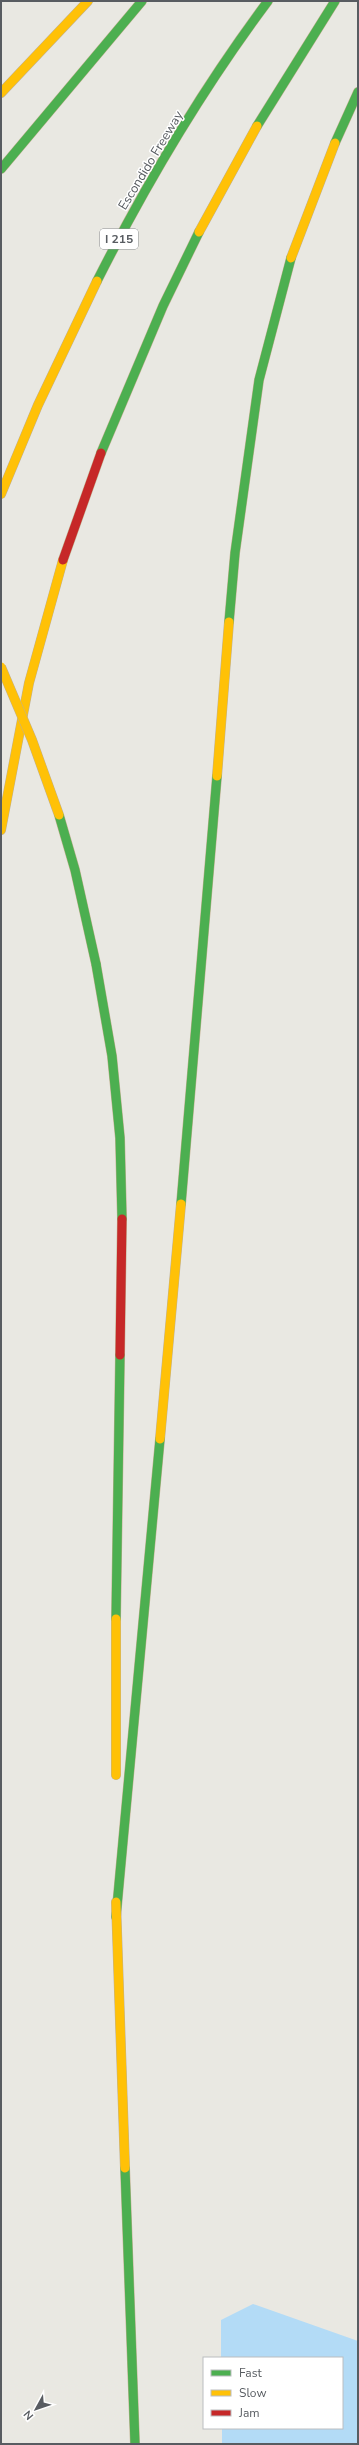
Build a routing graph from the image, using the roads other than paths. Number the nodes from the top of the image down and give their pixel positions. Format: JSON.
{"nodes":[{"id":1,"x":88,"y":1,"type":"edge"},
{"id":2,"x":142,"y":1,"type":"edge"},
{"id":3,"x":268,"y":1,"type":"edge"},
{"id":4,"x":335,"y":1,"type":"edge"},
{"id":5,"x":358,"y":92,"type":"edge"},
{"id":6,"x":1,"y":93,"type":"edge"},
{"id":7,"x":1,"y":169,"type":"edge"},
{"id":8,"x":1,"y":494,"type":"edge"},
{"id":9,"x":1,"y":667,"type":"edge"},
{"id":10,"x":1,"y":830,"type":"edge"},
{"id":11,"x":117,"y":1784,"type":"dead end"},
{"id":12,"x":116,"y":1800,"type":"dead end"},
{"id":13,"x":116,"y":1916,"type":"junction"},
{"id":14,"x":135,"y":2444,"type":"edge"}],
"edges":[{"from":1,"to":6,"type":"highway"},
{"from":2,"to":7,"type":"highway"},
{"from":3,"to":8,"type":"highway","name":"Escondido Freeway","number":"I 215"},
{"from":4,"to":10,"type":"highway"},
{"from":5,"to":13,"type":"highway"},
{"from":9,"to":11,"type":"highway","bridge":true},
{"from":12,"to":13,"type":"highway"},
{"from":13,"to":14,"type":"highway"}]}
